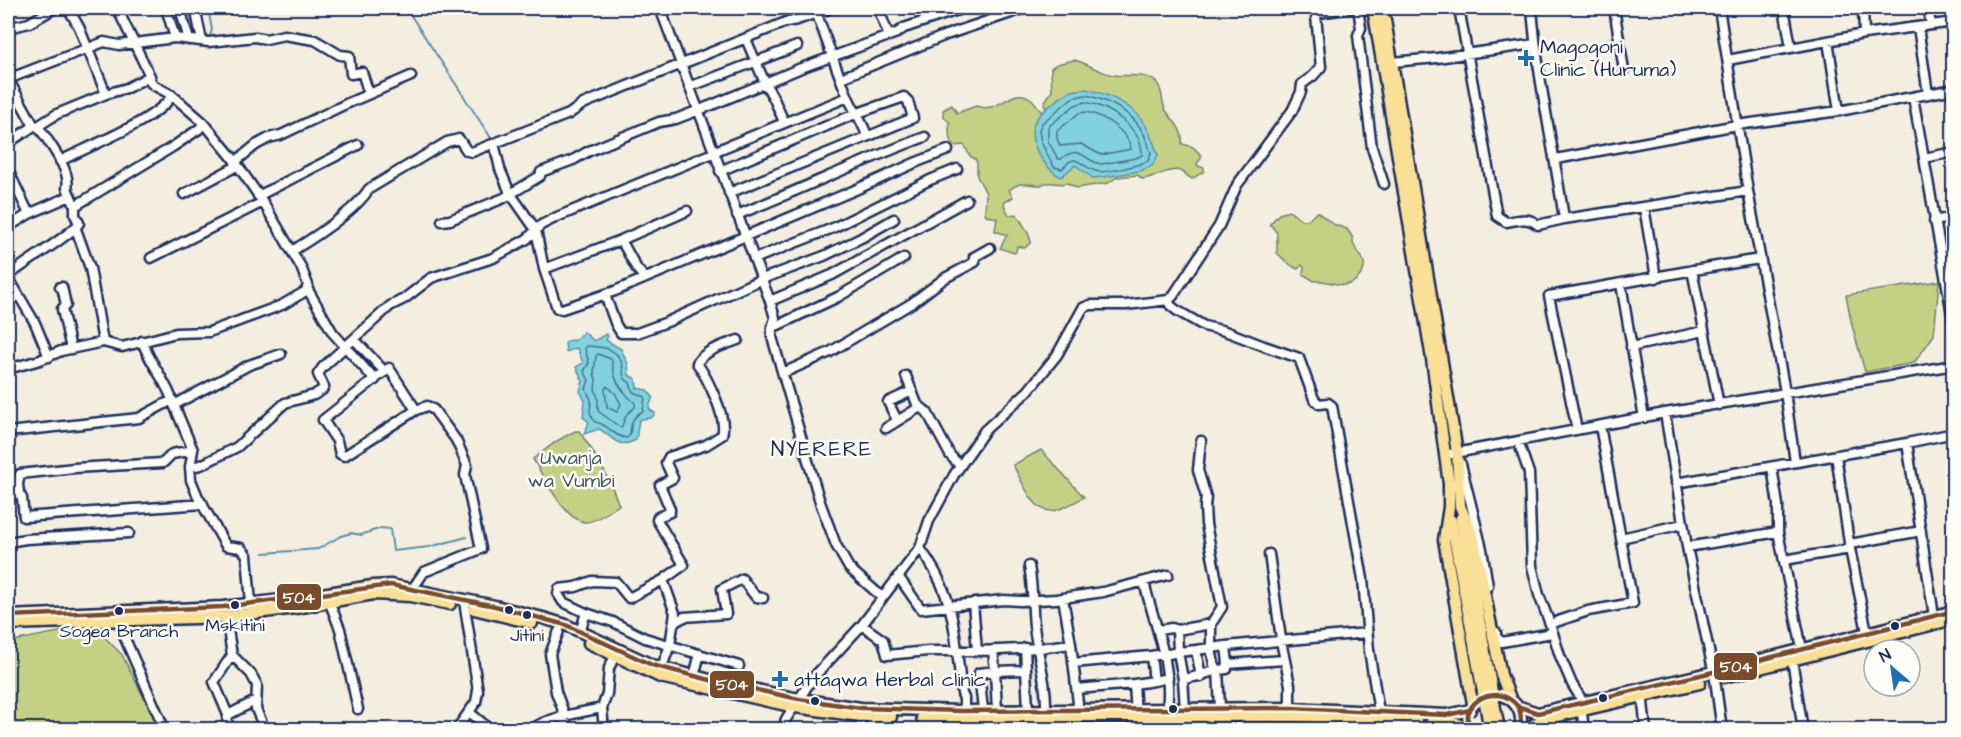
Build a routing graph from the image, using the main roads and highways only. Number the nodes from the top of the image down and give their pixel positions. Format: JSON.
{"nodes":[{"id":1,"x":1373,"y":8,"type":"edge"},
{"id":2,"x":1383,"y":8,"type":"edge"},
{"id":3,"x":1454,"y":507,"type":"junction"},
{"id":4,"x":245,"y":608,"type":"junction"},
{"id":5,"x":1953,"y":611,"type":"edge"},
{"id":6,"x":8,"y":616,"type":"edge"},
{"id":7,"x":1953,"y":619,"type":"edge"},
{"id":8,"x":8,"y":624,"type":"edge"},
{"id":9,"x":1714,"y":676,"type":"junction"},
{"id":10,"x":1486,"y":687,"type":"junction"},
{"id":11,"x":1514,"y":702,"type":"junction"},
{"id":12,"x":797,"y":703,"type":"junction"},
{"id":13,"x":1471,"y":707,"type":"junction"},
{"id":14,"x":1582,"y":708,"type":"junction"},
{"id":15,"x":1290,"y":712,"type":"junction"},
{"id":16,"x":1136,"y":713,"type":"junction"},
{"id":17,"x":960,"y":720,"type":"edge"},
{"id":18,"x":1380,"y":720,"type":"edge"},
{"id":19,"x":1467,"y":729,"type":"edge"},
{"id":20,"x":1490,"y":729,"type":"edge"},
{"id":21,"x":1499,"y":729,"type":"edge"},
{"id":22,"x":1522,"y":729,"type":"edge"}],
"edges":[{"from":1,"to":3,"type":"main road"},
{"from":2,"to":3,"type":"main road"},
{"from":3,"to":10,"type":"main road"},
{"from":3,"to":11,"type":"main road"},
{"from":3,"to":13,"type":"main road"},
{"from":4,"to":6,"type":"main road"},
{"from":4,"to":8,"type":"main road"},
{"from":4,"to":12,"type":"main road"},
{"from":4,"to":12,"type":"main road"},
{"from":5,"to":9,"type":"main road"},
{"from":7,"to":9,"type":"main road"},
{"from":9,"to":14,"type":"main road"},
{"from":10,"to":20,"type":"main road","bridge":true},
{"from":10,"to":21,"type":"main road","bridge":true},
{"from":11,"to":13,"type":"main road"},
{"from":11,"to":14,"type":"main road"},
{"from":11,"to":22,"type":"main road"},
{"from":12,"to":17,"type":"main road"},
{"from":12,"to":17,"type":"main road"},
{"from":13,"to":18,"type":"main road"},
{"from":13,"to":19,"type":"main road"},
{"from":14,"to":22,"type":"main road"},
{"from":15,"to":16,"type":"main road"},
{"from":15,"to":16,"type":"main road"},
{"from":15,"to":18,"type":"main road"},
{"from":16,"to":17,"type":"main road"},
{"from":16,"to":17,"type":"main road"},
{"from":18,"to":19,"type":"main road"}]}
